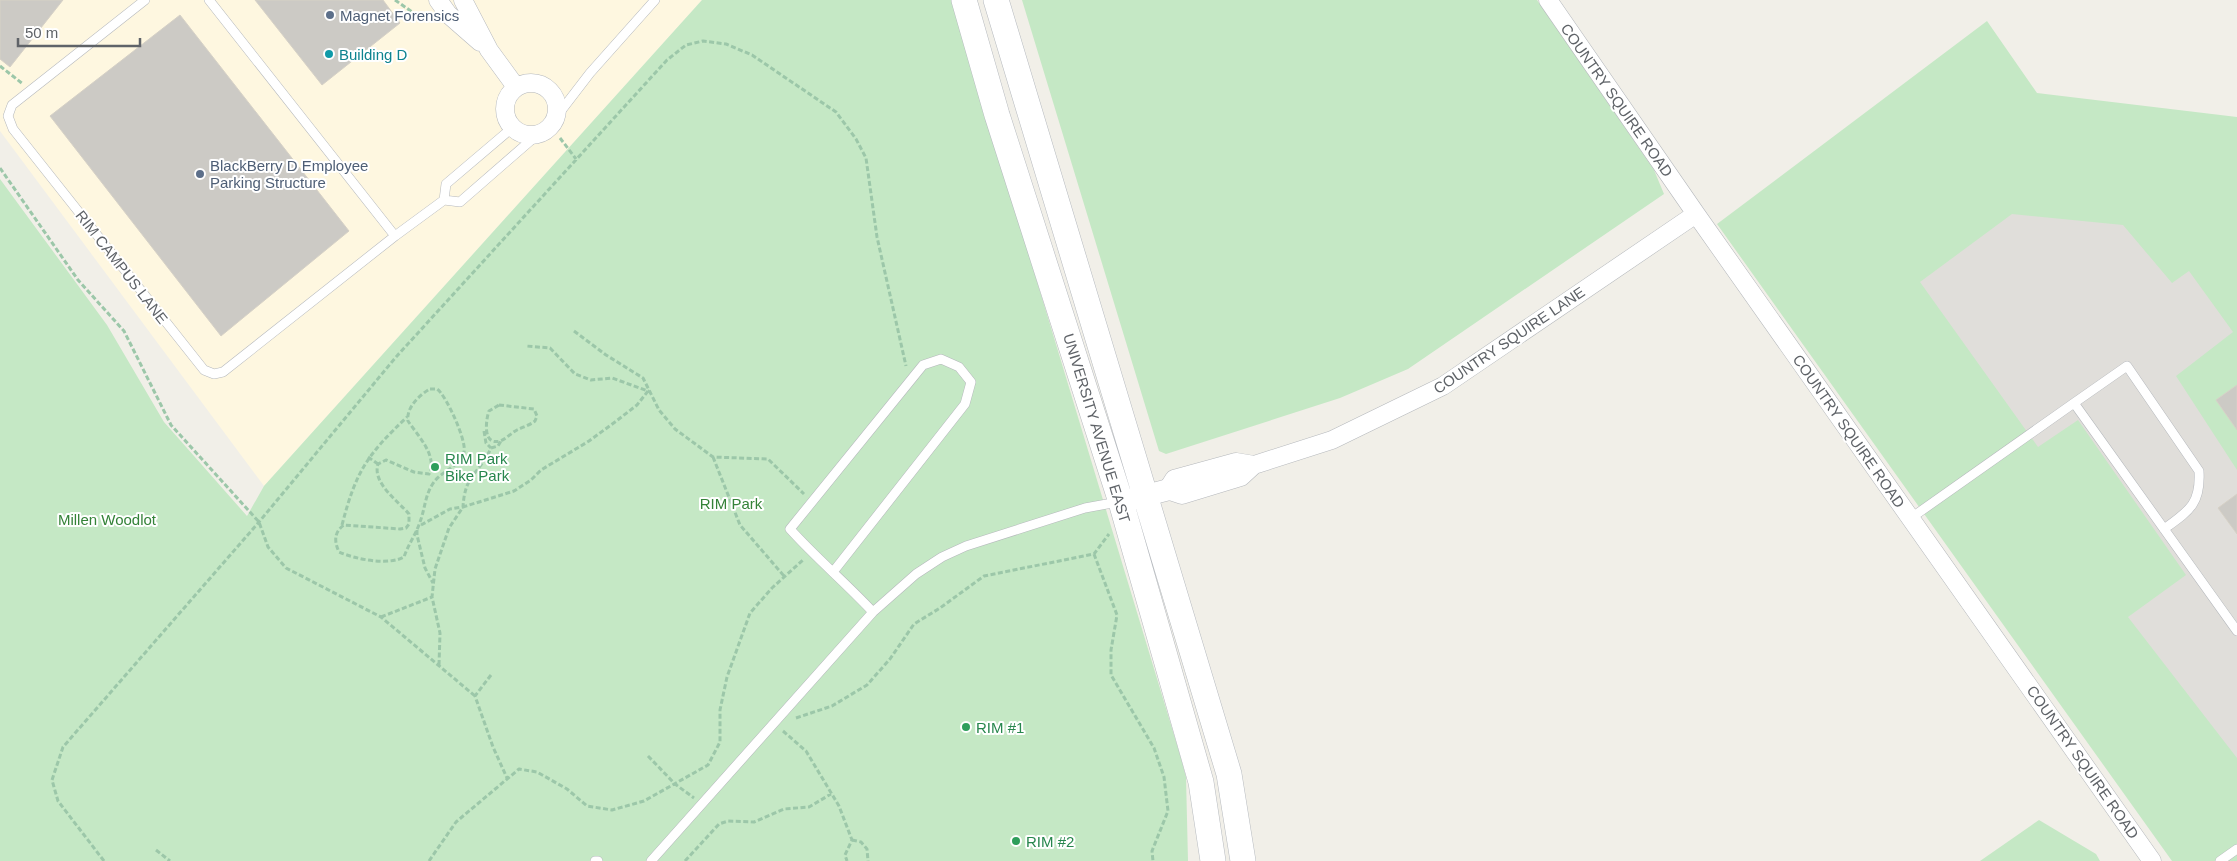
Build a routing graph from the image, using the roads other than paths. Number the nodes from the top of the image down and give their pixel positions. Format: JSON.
{"nodes":[{"id":1,"x":145,"y":0,"type":"edge"},
{"id":2,"x":209,"y":0,"type":"edge"},
{"id":3,"x":462,"y":0,"type":"edge"},
{"id":4,"x":655,"y":0,"type":"edge"},
{"id":5,"x":964,"y":0,"type":"edge"},
{"id":6,"x":996,"y":0,"type":"edge"},
{"id":7,"x":1548,"y":0,"type":"edge"},
{"id":8,"x":437,"y":8,"type":"edge"},
{"id":9,"x":489,"y":50,"type":"junction"},
{"id":10,"x":516,"y":88,"type":"junction"},
{"id":11,"x":557,"y":116,"type":"junction"},
{"id":12,"x":512,"y":128,"type":"junction"},
{"id":13,"x":537,"y":136,"type":"junction"},
{"id":14,"x":444,"y":200,"type":"junction"},
{"id":15,"x":1696,"y":214,"type":"junction"},
{"id":16,"x":395,"y":236,"type":"junction"},
{"id":17,"x":2074,"y":403,"type":"junction"},
{"id":18,"x":1156,"y":493,"type":"junction"},
{"id":19,"x":1121,"y":502,"type":"junction"},
{"id":20,"x":1911,"y":518,"type":"junction"},
{"id":21,"x":2164,"y":529,"type":"junction"},
{"id":22,"x":833,"y":572,"type":"junction"},
{"id":23,"x":874,"y":612,"type":"junction"},
{"id":24,"x":2237,"y":631,"type":"edge"},
{"id":25,"x":2237,"y":849,"type":"edge"},
{"id":26,"x":652,"y":861,"type":"edge"},
{"id":27,"x":1213,"y":861,"type":"edge"},
{"id":28,"x":1243,"y":861,"type":"edge"},
{"id":29,"x":2152,"y":861,"type":"edge"},
{"id":30,"x":2220,"y":861,"type":"edge"}],
"edges":[{"from":1,"to":16,"type":"lane","name":"RIM CAMPUS LANE"},
{"from":2,"to":16,"type":"lane"},
{"from":3,"to":9,"type":"street"},
{"from":4,"to":11,"type":"lane"},
{"from":5,"to":19,"type":"main road","name":"UNIVERSITY AVENUE EAST"},
{"from":6,"to":18,"type":"main road","name":"UNIVERSITY AVENUE EAST"},
{"from":7,"to":15,"type":"street","name":"COUNTRY SQUIRE ROAD"},
{"from":8,"to":9,"type":"street"},
{"from":9,"to":10,"type":"street"},
{"from":10,"to":11,"type":"street"},
{"from":10,"to":12,"type":"street"},
{"from":11,"to":13,"type":"street"},
{"from":12,"to":13,"type":"street"},
{"from":12,"to":14,"type":"lane"},
{"from":13,"to":14,"type":"lane","name":"RIM CAMPUS LANE"},
{"from":14,"to":16,"type":"lane","name":"RIM CAMPUS LANE"},
{"from":15,"to":18,"type":"street","name":"COUNTRY SQUIRE LANE"},
{"from":15,"to":20,"type":"street","name":"COUNTRY SQUIRE ROAD"},
{"from":17,"to":20,"type":"lane"},
{"from":17,"to":21,"type":"lane"},
{"from":17,"to":21,"type":"lane"},
{"from":18,"to":19,"type":"street","name":"COUNTRY SQUIRE LANE"},
{"from":18,"to":28,"type":"main road","name":"UNIVERSITY AVENUE EAST"},
{"from":19,"to":23,"type":"lane"},
{"from":19,"to":27,"type":"main road","name":"UNIVERSITY AVENUE EAST"},
{"from":20,"to":29,"type":"street","name":"COUNTRY SQUIRE ROAD"},
{"from":21,"to":24,"type":"lane"},
{"from":22,"to":22,"type":"lane"},
{"from":22,"to":23,"type":"lane"},
{"from":23,"to":26,"type":"lane"},
{"from":25,"to":30,"type":"lane"}]}
